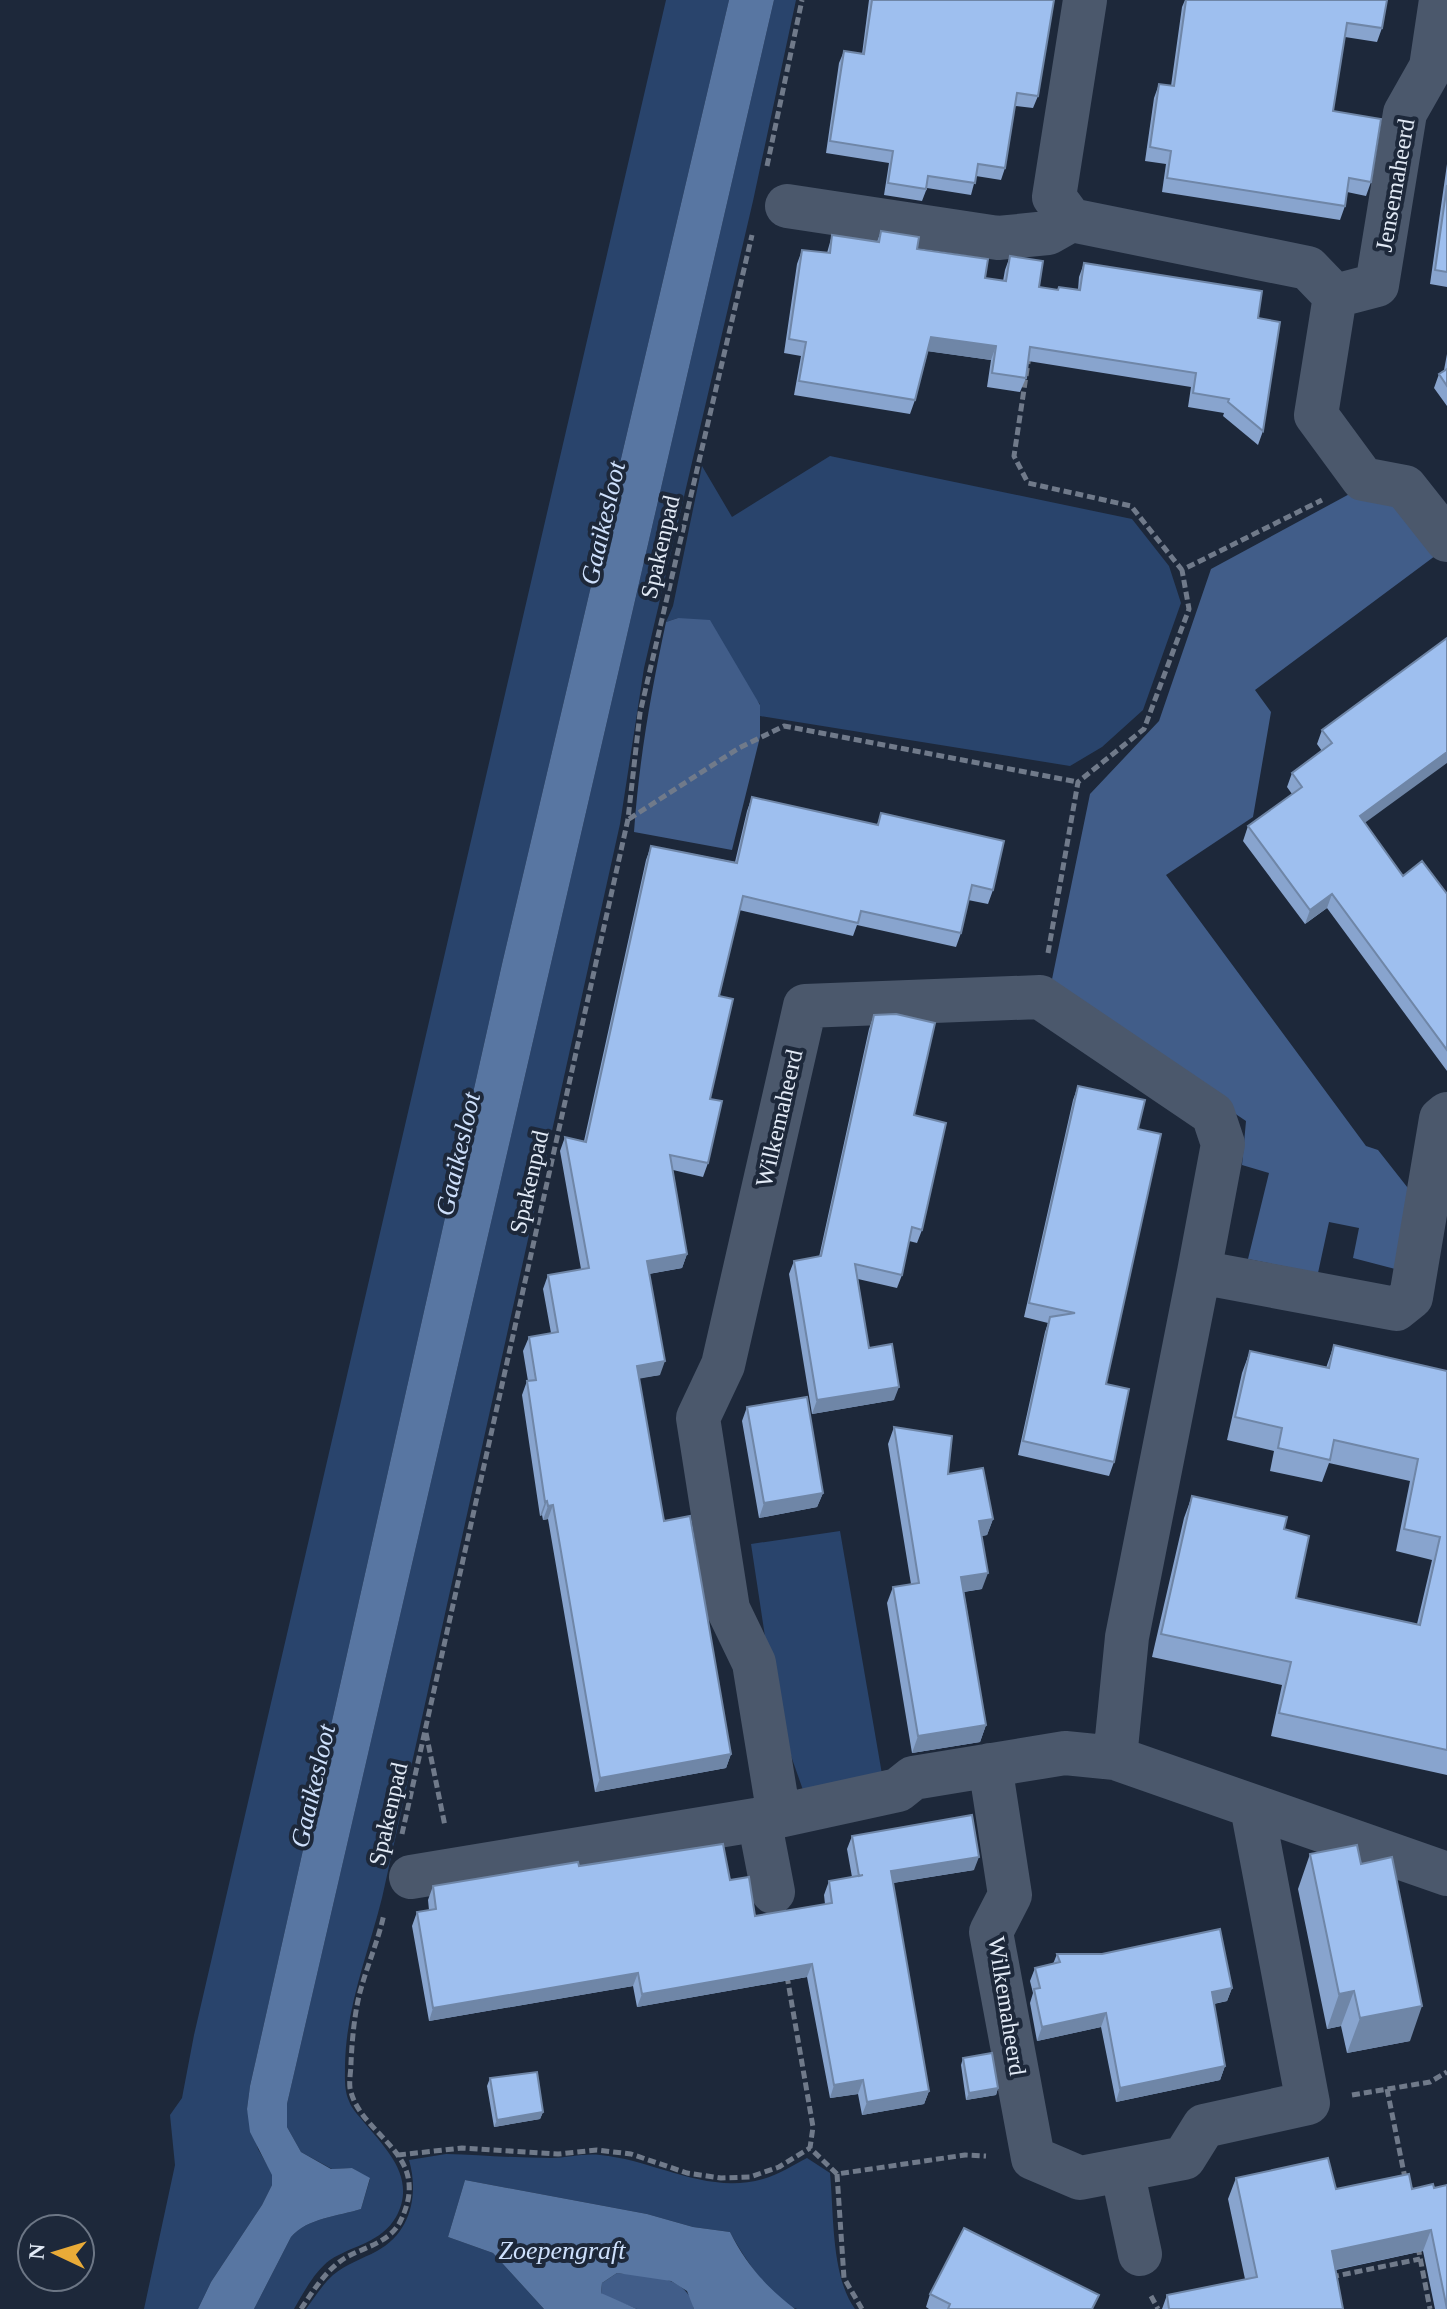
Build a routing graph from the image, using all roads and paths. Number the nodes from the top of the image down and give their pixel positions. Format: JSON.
{"nodes":[{"id":1,"x":802,"y":0,"type":"edge"},
{"id":2,"x":1085,"y":0,"type":"edge"},
{"id":3,"x":1441,"y":0,"type":"edge"},
{"id":4,"x":776,"y":188,"type":"joint"},
{"id":5,"x":1071,"y":220,"type":"junction"},
{"id":6,"x":753,"y":233,"type":"dead end"},
{"id":7,"x":1335,"y":296,"type":"junction"},
{"id":8,"x":1030,"y":352,"type":"edge"},
{"id":9,"x":1363,"y":479,"type":"junction"},
{"id":10,"x":1447,"y":540,"type":"edge"},
{"id":11,"x":1182,"y":570,"type":"junction"},
{"id":12,"x":1078,"y":782,"type":"junction"},
{"id":13,"x":628,"y":819,"type":"junction"},
{"id":14,"x":1040,"y":997,"type":"junction"},
{"id":15,"x":1447,"y":1114,"type":"edge"},
{"id":16,"x":1199,"y":1272,"type":"junction"},
{"id":17,"x":425,"y":1729,"type":"junction"},
{"id":18,"x":1115,"y":1758,"type":"junction"},
{"id":19,"x":990,"y":1765,"type":"junction"},
{"id":20,"x":1252,"y":1807,"type":"junction"},
{"id":21,"x":769,"y":1817,"type":"junction"},
{"id":22,"x":453,"y":1869,"type":"junction"},
{"id":23,"x":399,"y":1874,"type":"junction"},
{"id":24,"x":1447,"y":1874,"type":"edge"},
{"id":25,"x":773,"y":1892,"type":"dead end"},
{"id":26,"x":787,"y":1970,"type":"edge"},
{"id":27,"x":1447,"y":2072,"type":"edge"},
{"id":28,"x":1387,"y":2089,"type":"junction"},
{"id":29,"x":1308,"y":2103,"type":"junction"},
{"id":30,"x":810,"y":2148,"type":"junction"},
{"id":31,"x":398,"y":2155,"type":"junction"},
{"id":32,"x":1033,"y":2158,"type":"junction"},
{"id":33,"x":1122,"y":2170,"type":"junction"},
{"id":34,"x":837,"y":2174,"type":"junction"},
{"id":35,"x":1408,"y":2193,"type":"edge"},
{"id":36,"x":1417,"y":2245,"type":"edge"},
{"id":37,"x":1140,"y":2254,"type":"dead end"},
{"id":38,"x":1420,"y":2259,"type":"junction"},
{"id":39,"x":1328,"y":2278,"type":"edge"},
{"id":40,"x":301,"y":2309,"type":"edge"},
{"id":41,"x":862,"y":2309,"type":"edge"},
{"id":42,"x":1430,"y":2309,"type":"edge"}],
"edges":[{"from":1,"to":4,"type":"path"},
{"from":2,"to":5,"type":"street"},
{"from":3,"to":7,"type":"street","name":"Jensemaheerd"},
{"from":4,"to":5,"type":"street"},
{"from":5,"to":7,"type":"street"},
{"from":6,"to":13,"type":"path","name":"Spakenpad"},
{"from":7,"to":9,"type":"street"},
{"from":8,"to":11,"type":"path"},
{"from":9,"to":10,"type":"street"},
{"from":9,"to":11,"type":"path"},
{"from":11,"to":12,"type":"path"},
{"from":12,"to":13,"type":"path"},
{"from":12,"to":14,"type":"path"},
{"from":13,"to":17,"type":"path","name":"Spakenpad"},
{"from":14,"to":16,"type":"street"},
{"from":14,"to":21,"type":"street","name":"Wilkemaheerd"},
{"from":15,"to":16,"type":"street"},
{"from":16,"to":18,"type":"street"},
{"from":17,"to":22,"type":"path"},
{"from":17,"to":23,"type":"path","name":"Spakenpad"},
{"from":18,"to":19,"type":"street"},
{"from":18,"to":20,"type":"street"},
{"from":19,"to":21,"type":"street"},
{"from":19,"to":32,"type":"street","name":"Wilkemaheerd"},
{"from":20,"to":24,"type":"street"},
{"from":20,"to":29,"type":"street"},
{"from":21,"to":22,"type":"street"},
{"from":21,"to":25,"type":"street","name":"Wilkemaheerd"},
{"from":22,"to":23,"type":"street"},
{"from":23,"to":31,"type":"path","name":"Spakenpad"},
{"from":26,"to":30,"type":"path"},
{"from":27,"to":28,"type":"path"},
{"from":28,"to":29,"type":"path"},
{"from":28,"to":35,"type":"path"},
{"from":29,"to":33,"type":"street"},
{"from":30,"to":31,"type":"path"},
{"from":30,"to":34,"type":"path"},
{"from":31,"to":40,"type":"path","name":"Spakenpad"},
{"from":32,"to":33,"type":"street"},
{"from":32,"to":34,"type":"path"},
{"from":33,"to":37,"type":"street"},
{"from":34,"to":41,"type":"path"},
{"from":36,"to":38,"type":"path"},
{"from":38,"to":39,"type":"path"},
{"from":38,"to":42,"type":"path"}]}
